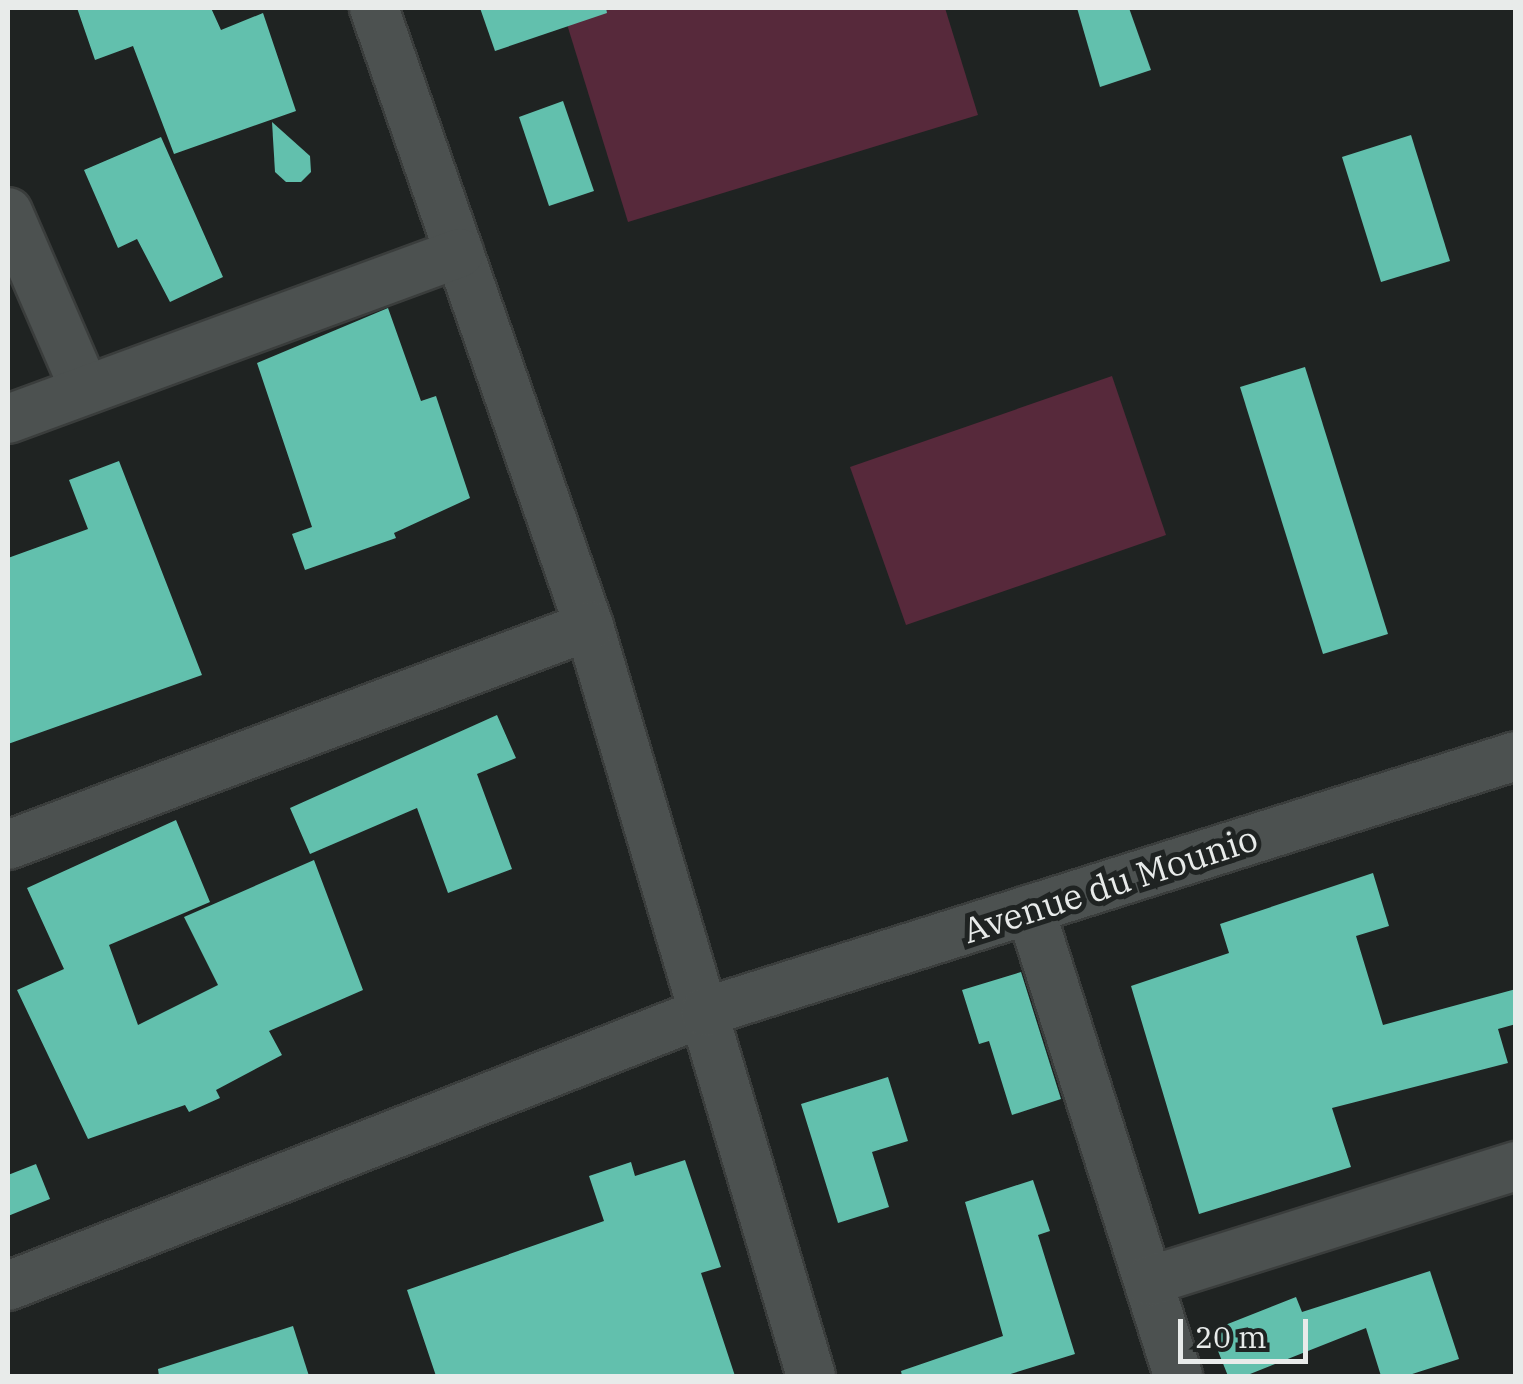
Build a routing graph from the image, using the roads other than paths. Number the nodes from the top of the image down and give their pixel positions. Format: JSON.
{"nodes":[{"id":1,"x":374,"y":8,"type":"edge"},
{"id":2,"x":8,"y":212,"type":"edge"},
{"id":3,"x":459,"y":253,"type":"junction"},
{"id":4,"x":85,"y":390,"type":"junction"},
{"id":5,"x":8,"y":419,"type":"edge"},
{"id":6,"x":589,"y":626,"type":"junction"},
{"id":7,"x":1516,"y":756,"type":"edge"},
{"id":8,"x":8,"y":845,"type":"edge"},
{"id":9,"x":1030,"y":909,"type":"junction"},
{"id":10,"x":705,"y":1012,"type":"junction"},
{"id":11,"x":1516,"y":1166,"type":"edge"},
{"id":12,"x":1149,"y":1281,"type":"junction"},
{"id":13,"x":8,"y":1286,"type":"edge"},
{"id":14,"x":811,"y":1376,"type":"edge"},
{"id":15,"x":1178,"y":1376,"type":"edge"}],
"edges":[{"from":1,"to":3,"type":"street"},
{"from":2,"to":4,"type":"street"},
{"from":3,"to":4,"type":"street"},
{"from":3,"to":6,"type":"street"},
{"from":4,"to":5,"type":"street"},
{"from":6,"to":8,"type":"street"},
{"from":6,"to":10,"type":"street"},
{"from":7,"to":9,"type":"street","name":"Avenue du Mounio"},
{"from":9,"to":10,"type":"street","name":"Avenue du Mounio"},
{"from":9,"to":12,"type":"street"},
{"from":10,"to":13,"type":"street","name":"Avenue du Mounio"},
{"from":10,"to":14,"type":"street"},
{"from":11,"to":12,"type":"street"},
{"from":12,"to":15,"type":"street"}]}
